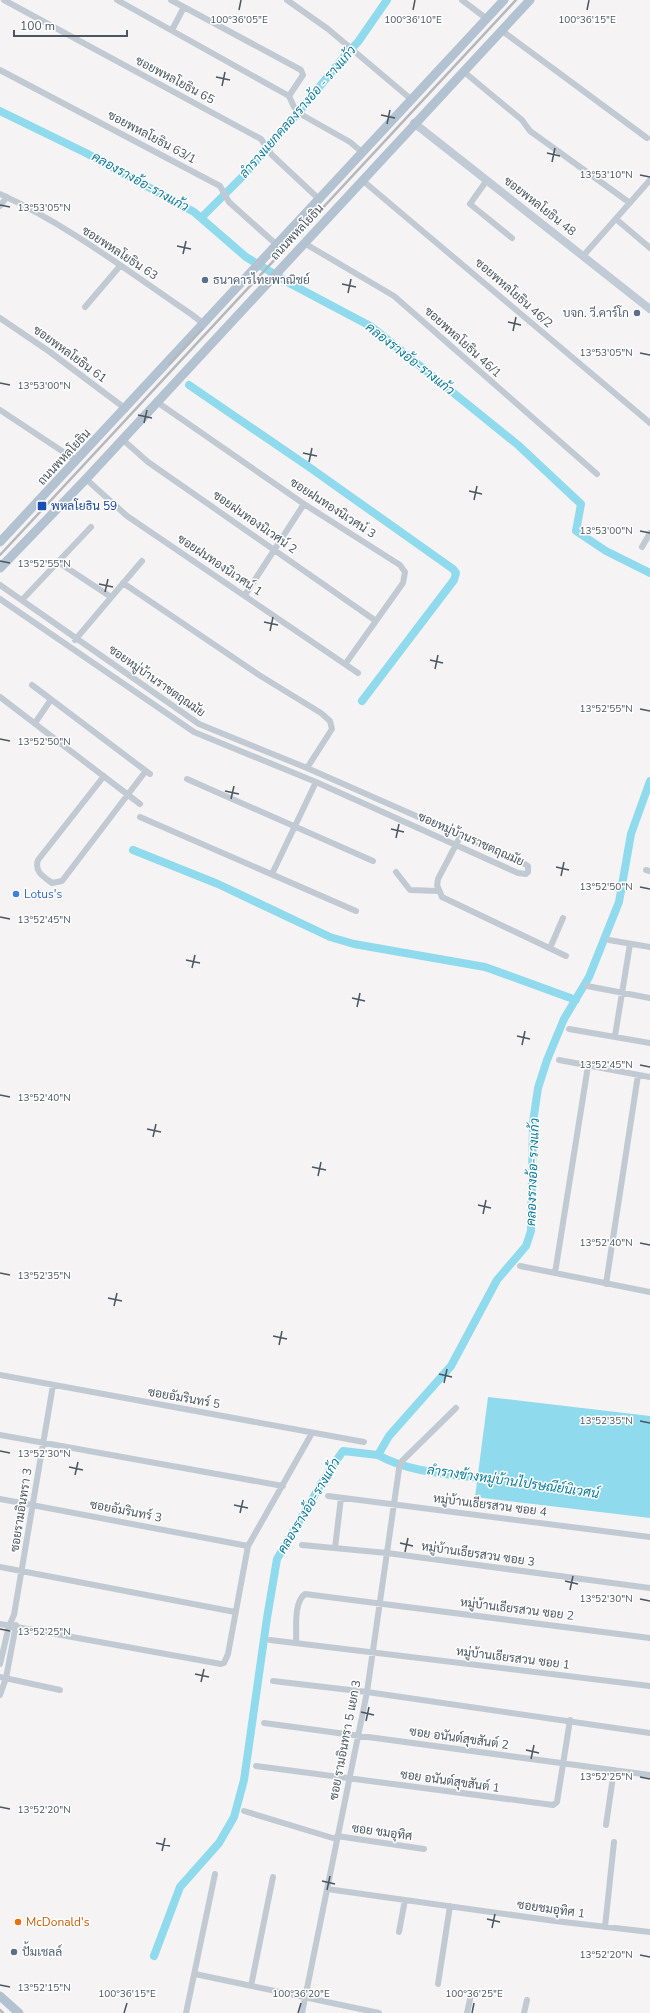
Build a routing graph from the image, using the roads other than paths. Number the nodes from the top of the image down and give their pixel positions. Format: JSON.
{"nodes":[{"id":1,"x":4,"y":0,"type":"edge"},
{"id":2,"x":117,"y":0,"type":"edge"},
{"id":3,"x":172,"y":0,"type":"edge"},
{"id":4,"x":287,"y":0,"type":"edge"},
{"id":5,"x":462,"y":0,"type":"edge"},
{"id":6,"x":504,"y":0,"type":"edge"},
{"id":7,"x":530,"y":0,"type":"edge"},
{"id":8,"x":184,"y":7,"type":"junction"},
{"id":9,"x":486,"y":19,"type":"junction"},
{"id":10,"x":172,"y":30,"type":"junction"},
{"id":11,"x":501,"y":30,"type":"junction"},
{"id":12,"x":0,"y":70,"type":"edge"},
{"id":13,"x":463,"y":71,"type":"junction"},
{"id":14,"x":289,"y":96,"type":"junction"},
{"id":15,"x":414,"y":111,"type":"junction"},
{"id":16,"x":646,"y":138,"type":"dead end"},
{"id":17,"x":363,"y":153,"type":"junction"},
{"id":18,"x":362,"y":180,"type":"junction"},
{"id":19,"x":487,"y":180,"type":"junction"},
{"id":20,"x":650,"y":180,"type":"edge"},
{"id":21,"x":0,"y":194,"type":"edge"},
{"id":22,"x":7,"y":197,"type":"junction"},
{"id":23,"x":320,"y":200,"type":"junction"},
{"id":24,"x":630,"y":203,"type":"junction"},
{"id":25,"x":0,"y":206,"type":"edge"},
{"id":26,"x":616,"y":219,"type":"junction"},
{"id":27,"x":512,"y":238,"type":"dead end"},
{"id":28,"x":304,"y":243,"type":"junction"},
{"id":29,"x":277,"y":245,"type":"junction"},
{"id":30,"x":650,"y":248,"type":"edge"},
{"id":31,"x":583,"y":256,"type":"junction"},
{"id":32,"x":120,"y":266,"type":"junction"},
{"id":33,"x":84,"y":307,"type":"dead end"},
{"id":34,"x":650,"y":309,"type":"edge"},
{"id":35,"x":0,"y":318,"type":"edge"},
{"id":36,"x":204,"y":324,"type":"junction"},
{"id":37,"x":177,"y":366,"type":"junction"},
{"id":38,"x":169,"y":374,"type":"junction"},
{"id":39,"x":156,"y":402,"type":"junction"},
{"id":40,"x":126,"y":409,"type":"junction"},
{"id":41,"x":0,"y":410,"type":"edge"},
{"id":42,"x":650,"y":423,"type":"edge"},
{"id":43,"x":122,"y":440,"type":"junction"},
{"id":44,"x":77,"y":461,"type":"junction"},
{"id":45,"x":597,"y":474,"type":"dead end"},
{"id":46,"x":86,"y":479,"type":"junction"},
{"id":47,"x":304,"y":504,"type":"junction"},
{"id":48,"x":92,"y":527,"type":"dead end"},
{"id":49,"x":650,"y":533,"type":"edge"},
{"id":50,"x":0,"y":542,"type":"edge"},
{"id":51,"x":642,"y":547,"type":"dead end"},
{"id":52,"x":275,"y":549,"type":"junction"},
{"id":53,"x":142,"y":561,"type":"dead end"},
{"id":54,"x":58,"y":562,"type":"junction"},
{"id":55,"x":0,"y":568,"type":"edge"},
{"id":56,"x":123,"y":583,"type":"junction"},
{"id":57,"x":0,"y":585,"type":"edge"},
{"id":58,"x":245,"y":595,"type":"junction"},
{"id":59,"x":111,"y":597,"type":"junction"},
{"id":60,"x":0,"y":599,"type":"edge"},
{"id":61,"x":22,"y":600,"type":"junction"},
{"id":62,"x":376,"y":620,"type":"junction"},
{"id":63,"x":76,"y":638,"type":"junction"},
{"id":64,"x":70,"y":646,"type":"junction"},
{"id":65,"x":346,"y":663,"type":"junction"},
{"id":66,"x":358,"y":673,"type":"dead end"},
{"id":67,"x":32,"y":685,"type":"dead end"},
{"id":68,"x":0,"y":697,"type":"edge"},
{"id":69,"x":50,"y":701,"type":"junction"},
{"id":70,"x":35,"y":723,"type":"junction"},
{"id":71,"x":259,"y":748,"type":"junction"},
{"id":72,"x":254,"y":756,"type":"junction"},
{"id":73,"x":307,"y":768,"type":"junction"},
{"id":74,"x":104,"y":776,"type":"junction"},
{"id":75,"x":187,"y":779,"type":"dead end"},
{"id":76,"x":316,"y":782,"type":"junction"},
{"id":77,"x":128,"y":794,"type":"junction"},
{"id":78,"x":140,"y":804,"type":"dead end"},
{"id":79,"x":393,"y":805,"type":"junction"},
{"id":80,"x":388,"y":815,"type":"junction"},
{"id":81,"x":140,"y":817,"type":"dead end"},
{"id":82,"x":295,"y":826,"type":"junction"},
{"id":83,"x":461,"y":835,"type":"junction"},
{"id":84,"x":456,"y":844,"type":"junction"},
{"id":85,"x":373,"y":861,"type":"dead end"},
{"id":86,"x":396,"y":872,"type":"dead end"},
{"id":87,"x":272,"y":874,"type":"junction"},
{"id":88,"x":438,"y":891,"type":"junction"},
{"id":89,"x":356,"y":911,"type":"dead end"},
{"id":90,"x":563,"y":918,"type":"dead end"},
{"id":91,"x":609,"y":940,"type":"dead end"},
{"id":92,"x":630,"y":944,"type":"junction"},
{"id":93,"x":650,"y":947,"type":"edge"},
{"id":94,"x":550,"y":948,"type":"junction"},
{"id":95,"x":566,"y":956,"type":"dead end"},
{"id":96,"x":587,"y":986,"type":"dead end"},
{"id":97,"x":621,"y":993,"type":"junction"},
{"id":98,"x":650,"y":998,"type":"edge"},
{"id":99,"x":569,"y":1029,"type":"dead end"},
{"id":100,"x":614,"y":1036,"type":"junction"},
{"id":101,"x":650,"y":1043,"type":"edge"},
{"id":102,"x":559,"y":1060,"type":"dead end"},
{"id":103,"x":588,"y":1066,"type":"junction"},
{"id":104,"x":638,"y":1075,"type":"junction"},
{"id":105,"x":650,"y":1077,"type":"edge"},
{"id":106,"x":520,"y":1266,"type":"dead end"},
{"id":107,"x":555,"y":1273,"type":"junction"},
{"id":108,"x":606,"y":1284,"type":"junction"},
{"id":109,"x":650,"y":1292,"type":"edge"},
{"id":110,"x":0,"y":1376,"type":"edge"},
{"id":111,"x":53,"y":1385,"type":"junction"},
{"id":112,"x":456,"y":1408,"type":"dead end"},
{"id":113,"x":312,"y":1433,"type":"junction"},
{"id":114,"x":0,"y":1435,"type":"edge"},
{"id":115,"x":364,"y":1442,"type":"dead end"},
{"id":116,"x":43,"y":1444,"type":"junction"},
{"id":117,"x":283,"y":1486,"type":"junction"},
{"id":118,"x":328,"y":1496,"type":"dead end"},
{"id":119,"x":341,"y":1498,"type":"junction"},
{"id":120,"x":0,"y":1499,"type":"edge"},
{"id":121,"x":393,"y":1503,"type":"junction"},
{"id":122,"x":33,"y":1505,"type":"junction"},
{"id":123,"x":650,"y":1537,"type":"edge"},
{"id":124,"x":302,"y":1545,"type":"dead end"},
{"id":125,"x":248,"y":1546,"type":"junction"},
{"id":126,"x":335,"y":1548,"type":"junction"},
{"id":127,"x":387,"y":1553,"type":"junction"},
{"id":128,"x":0,"y":1567,"type":"edge"},
{"id":129,"x":22,"y":1571,"type":"junction"},
{"id":130,"x":650,"y":1588,"type":"edge"},
{"id":131,"x":380,"y":1603,"type":"junction"},
{"id":132,"x":235,"y":1612,"type":"junction"},
{"id":133,"x":14,"y":1615,"type":"junction"},
{"id":134,"x":0,"y":1624,"type":"edge"},
{"id":135,"x":9,"y":1626,"type":"junction"},
{"id":136,"x":17,"y":1627,"type":"junction"},
{"id":137,"x":650,"y":1638,"type":"edge"},
{"id":138,"x":270,"y":1640,"type":"dead end"},
{"id":139,"x":296,"y":1643,"type":"junction"},
{"id":140,"x":374,"y":1652,"type":"junction"},
{"id":141,"x":0,"y":1664,"type":"edge"},
{"id":142,"x":3,"y":1677,"type":"edge"},
{"id":143,"x":273,"y":1681,"type":"dead end"},
{"id":144,"x":650,"y":1686,"type":"edge"},
{"id":145,"x":60,"y":1690,"type":"dead end"},
{"id":146,"x":367,"y":1692,"type":"junction"},
{"id":147,"x":0,"y":1695,"type":"edge"},
{"id":148,"x":570,"y":1720,"type":"junction"},
{"id":149,"x":264,"y":1723,"type":"dead end"},
{"id":150,"x":650,"y":1733,"type":"edge"},
{"id":151,"x":358,"y":1736,"type":"junction"},
{"id":152,"x":564,"y":1763,"type":"junction"},
{"id":153,"x":256,"y":1766,"type":"dead end"},
{"id":154,"x":614,"y":1770,"type":"junction"},
{"id":155,"x":650,"y":1775,"type":"edge"},
{"id":156,"x":350,"y":1778,"type":"junction"},
{"id":157,"x":244,"y":1811,"type":"dead end"},
{"id":158,"x":606,"y":1825,"type":"dead end"},
{"id":159,"x":337,"y":1838,"type":"junction"},
{"id":160,"x":614,"y":1842,"type":"dead end"},
{"id":161,"x":424,"y":1849,"type":"dead end"},
{"id":162,"x":215,"y":1874,"type":"dead end"},
{"id":163,"x":273,"y":1877,"type":"dead end"},
{"id":164,"x":327,"y":1889,"type":"junction"},
{"id":165,"x":405,"y":1900,"type":"junction"},
{"id":166,"x":450,"y":1906,"type":"junction"},
{"id":167,"x":605,"y":1927,"type":"junction"},
{"id":168,"x":399,"y":1932,"type":"dead end"},
{"id":169,"x":650,"y":1932,"type":"edge"},
{"id":170,"x":195,"y":1974,"type":"junction"},
{"id":171,"x":438,"y":1984,"type":"dead end"},
{"id":172,"x":251,"y":1986,"type":"junction"},
{"id":173,"x":471,"y":1995,"type":"dead end"},
{"id":174,"x":0,"y":1996,"type":"edge"},
{"id":175,"x":305,"y":1997,"type":"junction"},
{"id":176,"x":527,"y":2000,"type":"dead end"},
{"id":177,"x":19,"y":2013,"type":"edge"},
{"id":178,"x":186,"y":2013,"type":"edge"},
{"id":179,"x":302,"y":2013,"type":"edge"},
{"id":180,"x":379,"y":2013,"type":"edge"},
{"id":181,"x":466,"y":2013,"type":"edge"},
{"id":182,"x":524,"y":2013,"type":"edge"}],
"edges":[{"from":1,"to":23,"type":"street","name":"ซอยพหลโยธิน 65"},
{"from":2,"to":10,"type":"street"},
{"from":3,"to":8,"type":"street"},
{"from":4,"to":15,"type":"street"},
{"from":5,"to":9,"type":"street"},
{"from":6,"to":9,"type":"main road","name":"ถนนพหลโยธิน"},
{"from":7,"to":11,"type":"main road","name":"ถนนพหลโยธิน"},
{"from":8,"to":10,"type":"street"},
{"from":8,"to":14,"type":"street"},
{"from":9,"to":15,"type":"main road","name":"ถนนพหลโยธิน"},
{"from":10,"to":14,"type":"street"},
{"from":11,"to":13,"type":"main road","name":"ถนนพหลโยธิน"},
{"from":11,"to":16,"type":"street"},
{"from":12,"to":29,"type":"street","name":"ซอยพหลโยธิน 63/1"},
{"from":13,"to":15,"type":"main road","name":"ถนนพหลโยธิน"},
{"from":13,"to":24,"type":"street"},
{"from":14,"to":17,"type":"street"},
{"from":15,"to":17,"type":"main road","name":"ถนนพหลโยธิน"},
{"from":15,"to":18,"type":"main road","name":"ถนนพหลโยธิน"},
{"from":15,"to":19,"type":"street","name":"ซอยพหลโยธิน 48"},
{"from":17,"to":23,"type":"main road","name":"ถนนพหลโยธิน"},
{"from":18,"to":28,"type":"main road","name":"ถนนพหลโยธิน"},
{"from":18,"to":42,"type":"street","name":"ซอยพหลโยธิน 46/2"},
{"from":19,"to":27,"type":"street"},
{"from":19,"to":31,"type":"street","name":"ซอยพหลโยธิน 48"},
{"from":20,"to":24,"type":"street"},
{"from":21,"to":22,"type":"street","name":"ซอยพหลโยธิน 63"},
{"from":22,"to":25,"type":"street"},
{"from":22,"to":32,"type":"street","name":"ซอยพหลโยธิน 63"},
{"from":23,"to":29,"type":"main road","name":"ถนนพหลโยธิน"},
{"from":24,"to":26,"type":"street"},
{"from":26,"to":30,"type":"street"},
{"from":26,"to":31,"type":"street"},
{"from":28,"to":37,"type":"main road","name":"ถนนพหลโยธิน"},
{"from":28,"to":45,"type":"street","name":"ซอยพหลโยธิน 46/1"},
{"from":29,"to":36,"type":"main road","name":"ถนนพหลโยธิน"},
{"from":31,"to":34,"type":"street","name":"ซอยพหลโยธิน 48"},
{"from":32,"to":33,"type":"street"},
{"from":32,"to":36,"type":"street","name":"ซอยพหลโยธิน 63"},
{"from":35,"to":40,"type":"street","name":"ซอยพหลโยธิน 61"},
{"from":36,"to":37,"type":"main road","name":"ถนนพหลโยธิน"},
{"from":37,"to":38,"type":"main road","name":"ถนนพหลโยธิน"},
{"from":37,"to":38,"type":"main road","name":"ถนนพหลโยธิน"},
{"from":38,"to":39,"type":"main road","name":"ถนนพหลโยธิน"},
{"from":38,"to":40,"type":"main road","name":"ถนนพหลโยธิน"},
{"from":39,"to":43,"type":"main road","name":"ถนนพหลโยธิน"},
{"from":39,"to":47,"type":"street","name":"ซอยฝนทองนิเวศน์ 3"},
{"from":40,"to":44,"type":"main road","name":"ถนนพหลโยธิน"},
{"from":41,"to":44,"type":"street"},
{"from":43,"to":46,"type":"main road","name":"ถนนพหลโยธิน"},
{"from":43,"to":52,"type":"street","name":"ซอยฝนทองนิเวศน์ 2"},
{"from":44,"to":50,"type":"main road","name":"ถนนพหลโยธิน"},
{"from":46,"to":55,"type":"main road","name":"ถนนพหลโยธิน"},
{"from":46,"to":58,"type":"street","name":"ซอยฝนทองนิเวศน์ 1"},
{"from":47,"to":52,"type":"street"},
{"from":47,"to":62,"type":"street","name":"ซอยฝนทองนิเวศน์ 3"},
{"from":48,"to":54,"type":"street"},
{"from":49,"to":51,"type":"street"},
{"from":52,"to":58,"type":"street"},
{"from":52,"to":62,"type":"street","name":"ซอยฝนทองนิเวศน์ 2"},
{"from":53,"to":56,"type":"street"},
{"from":54,"to":59,"type":"street"},
{"from":54,"to":61,"type":"street"},
{"from":56,"to":59,"type":"street"},
{"from":56,"to":73,"type":"street"},
{"from":57,"to":61,"type":"street","name":"ซอยหมู่บ้านราชตฤณมัย"},
{"from":58,"to":65,"type":"street","name":"ซอยฝนทองนิเวศน์ 1"},
{"from":59,"to":63,"type":"street"},
{"from":60,"to":64,"type":"street","name":"ซอยหมู่บ้านราชตฤณมัย"},
{"from":61,"to":63,"type":"street","name":"ซอยหมู่บ้านราชตฤณมัย"},
{"from":62,"to":65,"type":"street","name":"ซอยฝนทองนิเวศน์ 3"},
{"from":63,"to":64,"type":"street"},
{"from":63,"to":71,"type":"street","name":"ซอยหมู่บ้านราชตฤณมัย"},
{"from":64,"to":72,"type":"street","name":"ซอยหมู่บ้านราชตฤณมัย"},
{"from":65,"to":66,"type":"street","name":"ซอยฝนทองนิเวศน์ 1"},
{"from":67,"to":69,"type":"street"},
{"from":68,"to":70,"type":"street"},
{"from":69,"to":70,"type":"street"},
{"from":69,"to":77,"type":"street"},
{"from":70,"to":74,"type":"street"},
{"from":71,"to":72,"type":"street"},
{"from":71,"to":73,"type":"street","name":"ซอยหมู่บ้านราชตฤณมัย"},
{"from":72,"to":76,"type":"street","name":"ซอยหมู่บ้านราชตฤณมัย"},
{"from":73,"to":79,"type":"street","name":"ซอยหมู่บ้านราชตฤณมัย"},
{"from":74,"to":77,"type":"street"},
{"from":74,"to":77,"type":"street"},
{"from":75,"to":82,"type":"street"},
{"from":76,"to":80,"type":"street","name":"ซอยหมู่บ้านราชตฤณมัย"},
{"from":76,"to":82,"type":"street"},
{"from":77,"to":78,"type":"street"},
{"from":79,"to":80,"type":"street"},
{"from":79,"to":83,"type":"street","name":"ซอยหมู่บ้านราชตฤณมัย"},
{"from":80,"to":84,"type":"street","name":"ซอยหมู่บ้านราชตฤณมัย"},
{"from":81,"to":87,"type":"street"},
{"from":82,"to":85,"type":"street"},
{"from":82,"to":87,"type":"street"},
{"from":83,"to":84,"type":"street"},
{"from":83,"to":84,"type":"street","name":"ซอยหมู่บ้านราชตฤณมัย"},
{"from":84,"to":88,"type":"street"},
{"from":86,"to":88,"type":"street"},
{"from":87,"to":89,"type":"street"},
{"from":88,"to":94,"type":"street"},
{"from":90,"to":94,"type":"street"},
{"from":91,"to":92,"type":"street"},
{"from":92,"to":93,"type":"street"},
{"from":92,"to":97,"type":"street"},
{"from":94,"to":95,"type":"street"},
{"from":96,"to":97,"type":"street"},
{"from":97,"to":98,"type":"street"},
{"from":97,"to":100,"type":"street"},
{"from":99,"to":100,"type":"street"},
{"from":100,"to":101,"type":"street"},
{"from":102,"to":103,"type":"street"},
{"from":103,"to":104,"type":"street"},
{"from":103,"to":107,"type":"street"},
{"from":104,"to":105,"type":"street"},
{"from":104,"to":108,"type":"street"},
{"from":106,"to":107,"type":"street"},
{"from":107,"to":108,"type":"street"},
{"from":108,"to":109,"type":"street"},
{"from":110,"to":111,"type":"street","name":"ซอยอัมรินทร์ 5"},
{"from":111,"to":113,"type":"street","name":"ซอยอัมรินทร์ 5"},
{"from":111,"to":116,"type":"street","name":"ซอยรามอินทรา 3"},
{"from":112,"to":121,"type":"street","name":"ซอย รามอินทรา 5 แยก 3"},
{"from":113,"to":115,"type":"street","name":"ซอยอัมรินทร์ 5"},
{"from":113,"to":117,"type":"street"},
{"from":114,"to":116,"type":"street"},
{"from":116,"to":117,"type":"street"},
{"from":116,"to":122,"type":"street","name":"ซอยรามอินทรา 3"},
{"from":117,"to":125,"type":"street"},
{"from":118,"to":119,"type":"street","name":"หมู่บ้านเธียรสวน ซอย 4"},
{"from":119,"to":121,"type":"street","name":"หมู่บ้านเธียรสวน ซอย 4"},
{"from":119,"to":126,"type":"street"},
{"from":120,"to":122,"type":"street","name":"ซอยอัมรินทร์ 3"},
{"from":121,"to":123,"type":"street","name":"หมู่บ้านเธียรสวน ซอย 4"},
{"from":121,"to":127,"type":"street","name":"ซอย รามอินทรา 5 แยก 3"},
{"from":122,"to":125,"type":"street","name":"ซอยอัมรินทร์ 3"},
{"from":122,"to":129,"type":"street","name":"ซอยรามอินทรา 3"},
{"from":124,"to":126,"type":"street","name":"หมู่บ้านเธียรสวน ซอย 3"},
{"from":125,"to":132,"type":"street"},
{"from":126,"to":127,"type":"street","name":"หมู่บ้านเธียรสวน ซอย 3"},
{"from":127,"to":130,"type":"street","name":"หมู่บ้านเธียรสวน ซอย 3"},
{"from":127,"to":131,"type":"street","name":"ซอย รามอินทรา 5 แยก 3"},
{"from":128,"to":129,"type":"street"},
{"from":129,"to":132,"type":"street"},
{"from":129,"to":133,"type":"street","name":"ซอยรามอินทรา 3"},
{"from":131,"to":137,"type":"street","name":"หมู่บ้านเธียรสวน ซอย 2"},
{"from":131,"to":139,"type":"street","name":"หมู่บ้านเธียรสวน ซอย 2"},
{"from":131,"to":140,"type":"street","name":"ซอย รามอินทรา 5 แยก 3"},
{"from":132,"to":136,"type":"street"},
{"from":133,"to":135,"type":"street","name":"ซอยรามอินทรา 3"},
{"from":133,"to":136,"type":"street","name":"ซอยรามอินทรา 3"},
{"from":134,"to":135,"type":"street"},
{"from":135,"to":136,"type":"street"},
{"from":135,"to":141,"type":"street","name":"ซอยรามอินทรา 3"},
{"from":136,"to":142,"type":"street","name":"ซอยรามอินทรา 3"},
{"from":138,"to":139,"type":"street","name":"หมู่บ้านเธียรสวน ซอย 1"},
{"from":139,"to":140,"type":"street","name":"หมู่บ้านเธียรสวน ซอย 1"},
{"from":140,"to":144,"type":"street","name":"หมู่บ้านเธียรสวน ซอย 1"},
{"from":140,"to":146,"type":"street","name":"ซอย รามอินทรา 5 แยก 3"},
{"from":142,"to":145,"type":"street"},
{"from":142,"to":147,"type":"street","name":"ซอยรามอินทรา 3"},
{"from":143,"to":146,"type":"street"},
{"from":146,"to":148,"type":"street"},
{"from":146,"to":151,"type":"street","name":"ซอย รามอินทรา 5 แยก 3"},
{"from":148,"to":150,"type":"street"},
{"from":148,"to":152,"type":"street","name":"ซอย อนันต์สุขสันต์ 1"},
{"from":149,"to":151,"type":"street","name":"ซอย อนันต์สุขสันต์ 2"},
{"from":151,"to":152,"type":"street","name":"ซอย อนันต์สุขสันต์ 2"},
{"from":151,"to":156,"type":"street","name":"ซอย รามอินทรา 5 แยก 3"},
{"from":152,"to":154,"type":"street","name":"ซอย อนันต์สุขสันต์ 2"},
{"from":152,"to":156,"type":"street","name":"ซอย อนันต์สุขสันต์ 1"},
{"from":153,"to":156,"type":"street","name":"ซอย อนันต์สุขสันต์ 1"},
{"from":154,"to":155,"type":"street","name":"ซอย อนันต์สุขสันต์ 2"},
{"from":154,"to":158,"type":"street"},
{"from":156,"to":159,"type":"street","name":"ซอย รามอินทรา 5 แยก 3"},
{"from":157,"to":159,"type":"street","name":"ซอย ชมอุทิศ"},
{"from":159,"to":161,"type":"street","name":"ซอย ชมอุทิศ"},
{"from":159,"to":164,"type":"street","name":"ซอย รามอินทรา 5 แยก 3"},
{"from":160,"to":167,"type":"street"},
{"from":162,"to":170,"type":"street"},
{"from":163,"to":172,"type":"street"},
{"from":164,"to":165,"type":"street","name":"ซอยชมอุทิศ 1"},
{"from":164,"to":175,"type":"street","name":"ซอย รามอินทรา 5 แยก 3"},
{"from":165,"to":166,"type":"street","name":"ซอยชมอุทิศ 1"},
{"from":165,"to":168,"type":"street"},
{"from":166,"to":167,"type":"street","name":"ซอยชมอุทิศ 1"},
{"from":166,"to":171,"type":"street"},
{"from":167,"to":169,"type":"street","name":"ซอยชมอุทิศ 1"},
{"from":170,"to":172,"type":"street"},
{"from":170,"to":178,"type":"street"},
{"from":172,"to":175,"type":"street"},
{"from":173,"to":181,"type":"street"},
{"from":174,"to":177,"type":"main road"},
{"from":175,"to":179,"type":"street","name":"ซอย รามอินทรา 5 แยก 3"},
{"from":175,"to":180,"type":"street"},
{"from":176,"to":182,"type":"street"}]}
